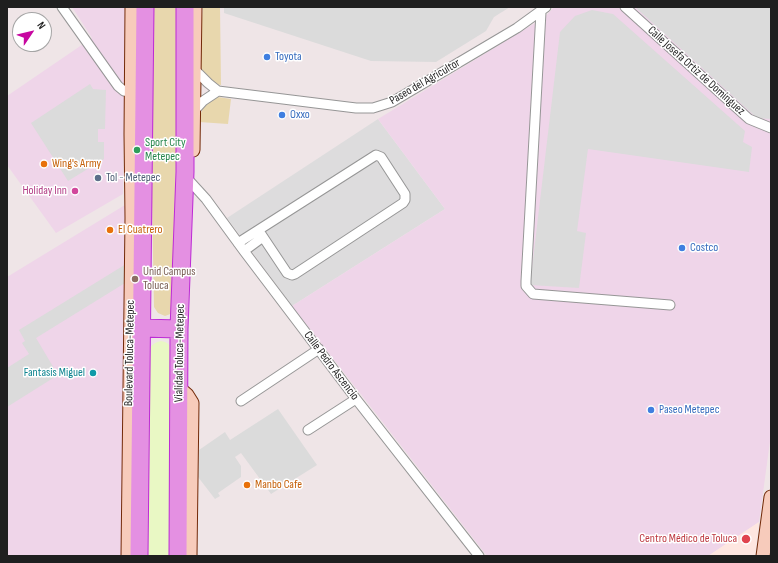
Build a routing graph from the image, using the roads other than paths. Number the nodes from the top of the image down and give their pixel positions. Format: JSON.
{"nodes":[{"id":1,"x":62,"y":7,"type":"edge"},
{"id":2,"x":132,"y":7,"type":"edge"},
{"id":3,"x":145,"y":7,"type":"edge"},
{"id":4,"x":185,"y":7,"type":"edge"},
{"id":5,"x":195,"y":7,"type":"edge"},
{"id":6,"x":625,"y":7,"type":"edge"},
{"id":7,"x":543,"y":9,"type":"edge"},
{"id":8,"x":195,"y":70,"type":"junction"},
{"id":9,"x":218,"y":91,"type":"junction"},
{"id":10,"x":137,"y":94,"type":"junction"},
{"id":11,"x":194,"y":111,"type":"junction"},
{"id":12,"x":771,"y":128,"type":"edge"},
{"id":13,"x":185,"y":173,"type":"junction"},
{"id":14,"x":137,"y":210,"type":"junction"},
{"id":15,"x":261,"y":234,"type":"junction"},
{"id":16,"x":241,"y":247,"type":"junction"},
{"id":17,"x":670,"y":305,"type":"dead end"},
{"id":18,"x":141,"y":328,"type":"junction"},
{"id":19,"x":179,"y":329,"type":"junction"},
{"id":20,"x":319,"y":349,"type":"junction"},
{"id":21,"x":180,"y":389,"type":"junction"},
{"id":22,"x":356,"y":399,"type":"junction"},
{"id":23,"x":241,"y":401,"type":"dead end"},
{"id":24,"x":308,"y":430,"type":"dead end"},
{"id":25,"x":771,"y":497,"type":"edge"},
{"id":26,"x":128,"y":556,"type":"edge"},
{"id":27,"x":139,"y":556,"type":"edge"},
{"id":28,"x":178,"y":556,"type":"edge"},
{"id":29,"x":190,"y":556,"type":"edge"},
{"id":30,"x":479,"y":556,"type":"edge"},
{"id":31,"x":763,"y":556,"type":"edge"}],
"edges":[{"from":1,"to":10,"type":"street"},
{"from":2,"to":10,"type":"main road"},
{"from":3,"to":10,"type":"highway"},
{"from":4,"to":13,"type":"highway","name":"Vialidad Toluca-Metepec"},
{"from":5,"to":8,"type":"main road"},
{"from":6,"to":12,"type":"street","name":"Calle Josefa Ortiz de Domínguez"},
{"from":7,"to":9,"type":"street","name":"Paseo del Agricultor"},
{"from":7,"to":17,"type":"street"},
{"from":8,"to":9,"type":"street"},
{"from":8,"to":11,"type":"main road"},
{"from":9,"to":11,"type":"street"},
{"from":10,"to":14,"type":"highway"},
{"from":11,"to":13,"type":"main road"},
{"from":13,"to":16,"type":"street","name":"Calle Pedro Ascencio"},
{"from":13,"to":19,"type":"highway","name":"Vialidad Toluca-Metepec"},
{"from":14,"to":18,"type":"highway"},
{"from":14,"to":26,"type":"main road","name":"Boulevard Toluca-Metepec"},
{"from":15,"to":15,"type":"street"},
{"from":15,"to":16,"type":"street"},
{"from":16,"to":20,"type":"street","name":"Calle Pedro Ascencio"},
{"from":18,"to":19,"type":"highway"},
{"from":18,"to":27,"type":"highway"},
{"from":19,"to":21,"type":"highway","name":"Vialidad Toluca-Metepec"},
{"from":20,"to":22,"type":"street","name":"Calle Pedro Ascencio"},
{"from":20,"to":23,"type":"street"},
{"from":21,"to":28,"type":"highway","name":"Vialidad Toluca-Metepec"},
{"from":21,"to":29,"type":"main road"},
{"from":22,"to":24,"type":"street"},
{"from":22,"to":30,"type":"street","name":"Calle Pedro Ascencio"},
{"from":25,"to":31,"type":"main road"}]}
